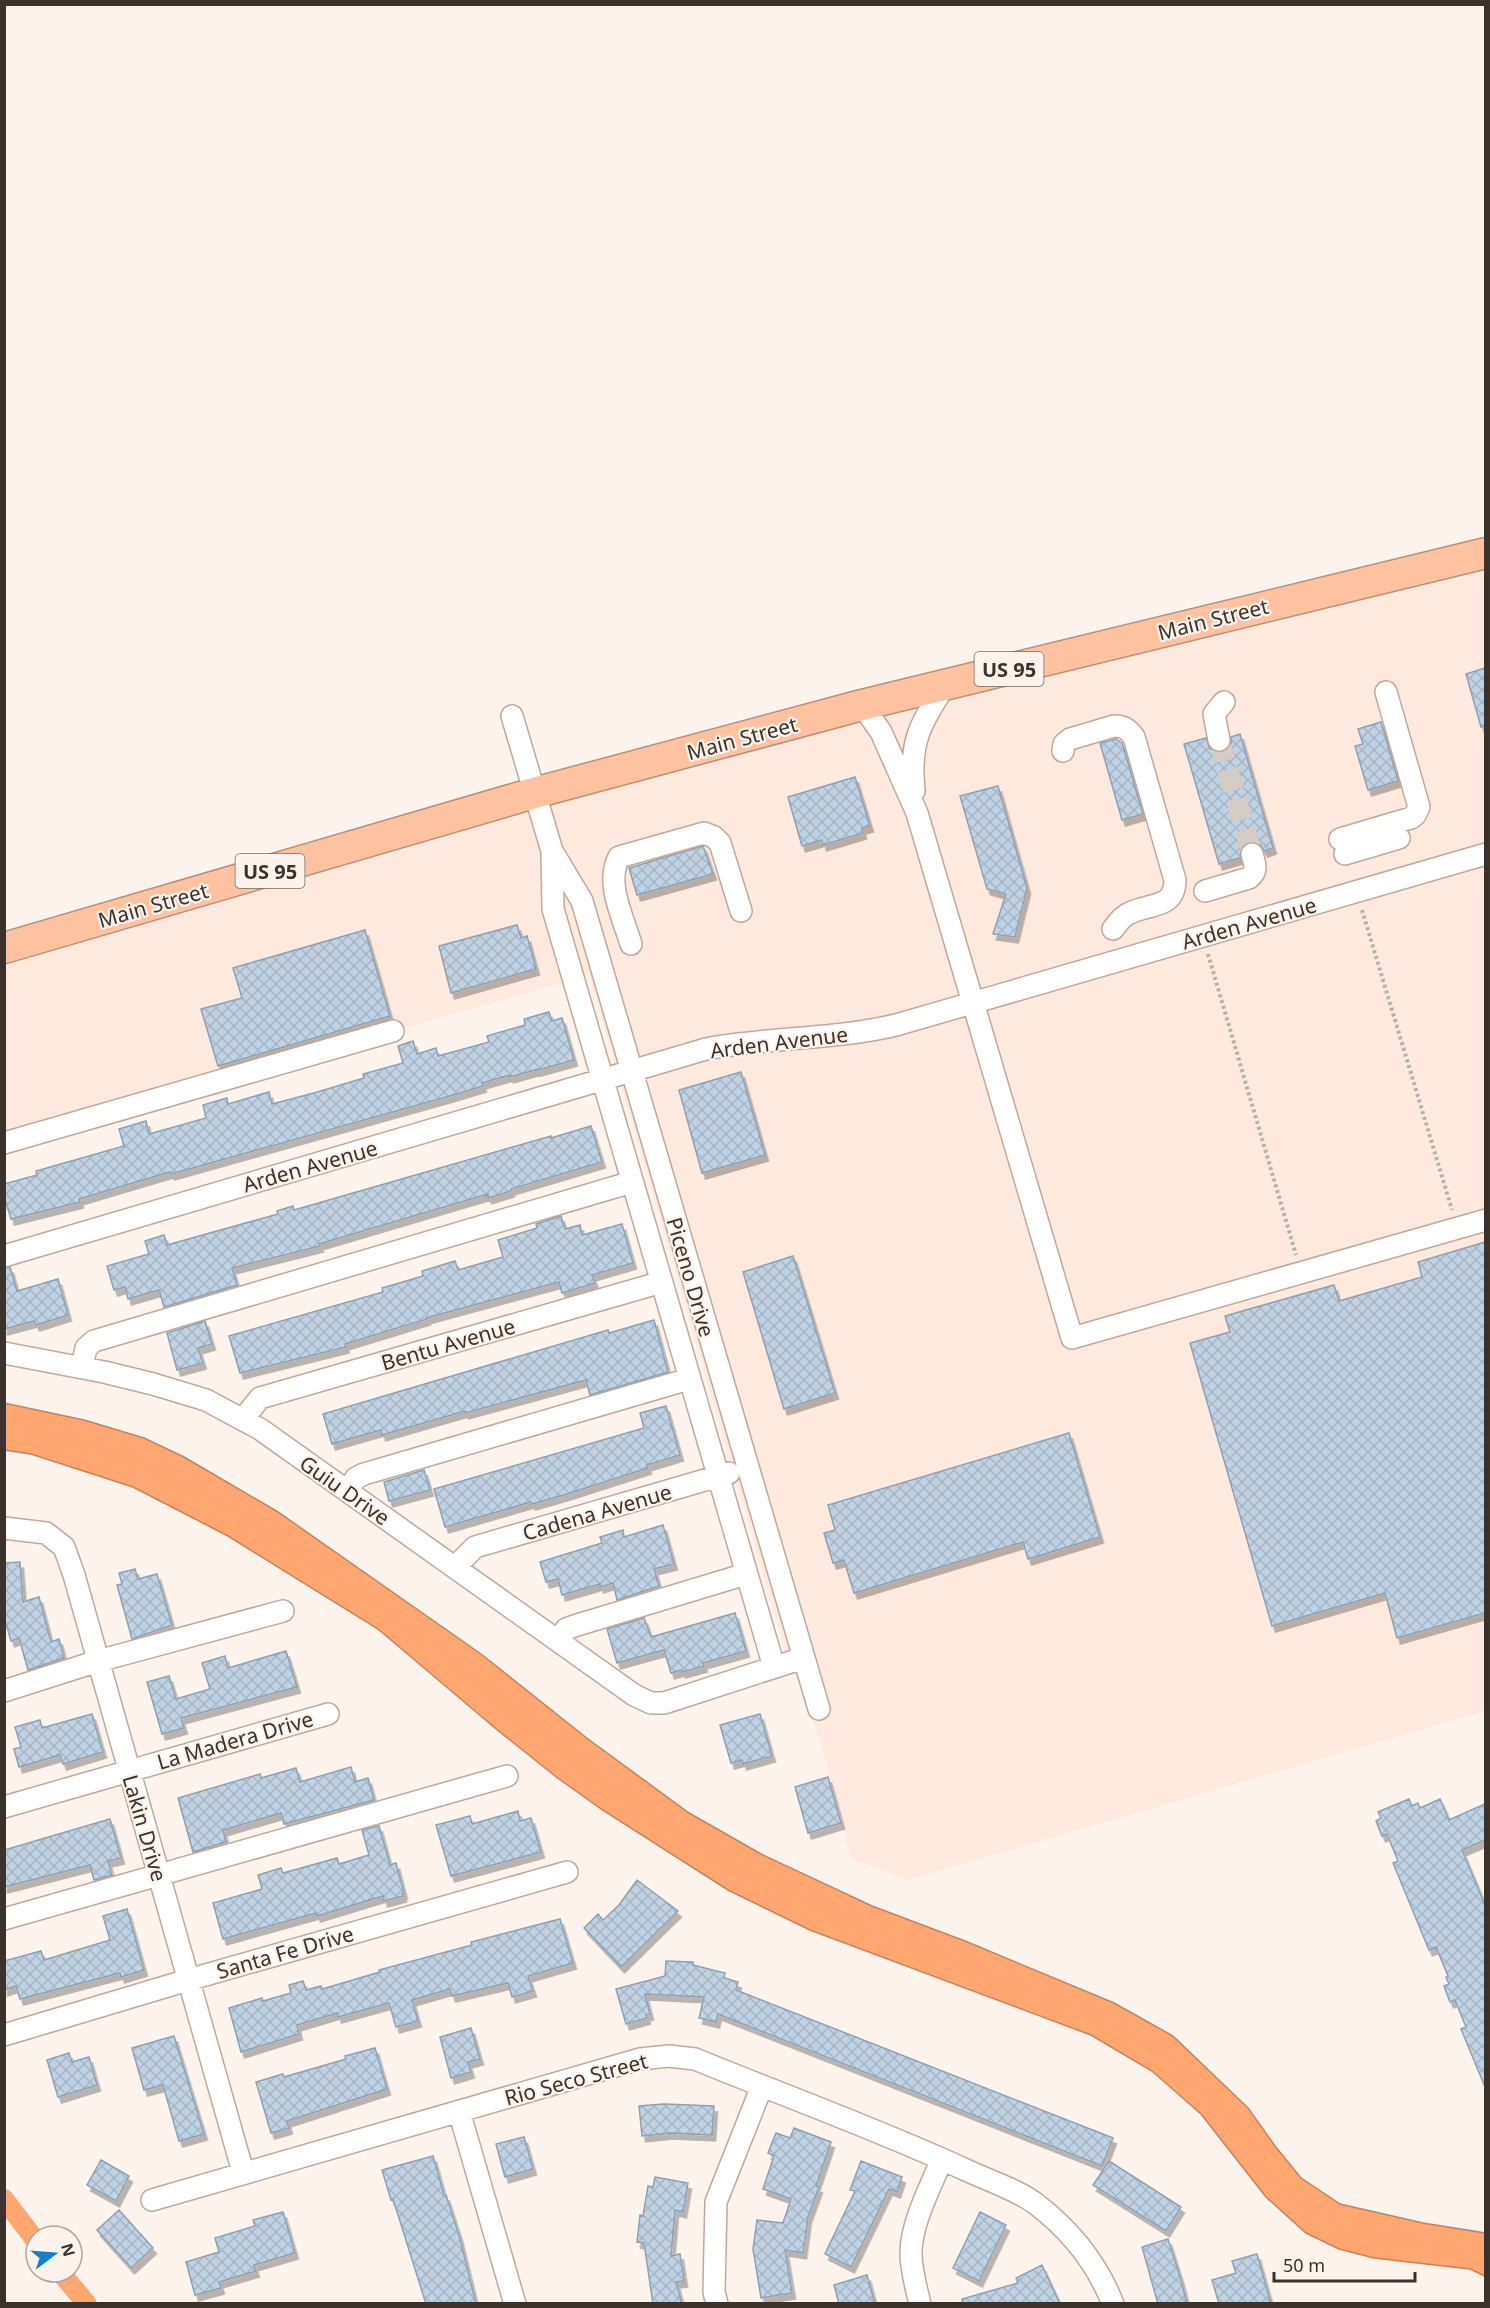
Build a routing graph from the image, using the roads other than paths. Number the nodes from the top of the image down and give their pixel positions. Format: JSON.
{"nodes":[{"id":1,"x":1485,"y":553,"type":"edge"},
{"id":2,"x":946,"y":684,"type":"junction"},
{"id":3,"x":1386,"y":692,"type":"dead end"},
{"id":4,"x":1224,"y":702,"type":"dead end"},
{"id":5,"x":862,"y":705,"type":"junction"},
{"id":6,"x":512,"y":716,"type":"dead end"},
{"id":7,"x":1219,"y":740,"type":"tunnel mouth"},
{"id":8,"x":1063,"y":751,"type":"dead end"},
{"id":9,"x":534,"y":793,"type":"junction"},
{"id":10,"x":917,"y":813,"type":"junction"},
{"id":11,"x":1342,"y":847,"type":"dead end"},
{"id":12,"x":552,"y":851,"type":"junction"},
{"id":13,"x":1252,"y":854,"type":"tunnel mouth"},
{"id":14,"x":1485,"y":854,"type":"edge"},
{"id":15,"x":1205,"y":891,"type":"dead end"},
{"id":16,"x":741,"y":911,"type":"dead end"},
{"id":17,"x":1113,"y":929,"type":"dead end"},
{"id":18,"x":631,"y":944,"type":"dead end"},
{"id":19,"x":4,"y":948,"type":"edge"},
{"id":20,"x":974,"y":1003,"type":"junction"},
{"id":21,"x":393,"y":1031,"type":"dead end"},
{"id":22,"x":631,"y":1071,"type":"junction"},
{"id":23,"x":602,"y":1080,"type":"junction"},
{"id":24,"x":4,"y":1143,"type":"edge"},
{"id":25,"x":632,"y":1182,"type":"junction"},
{"id":26,"x":1485,"y":1220,"type":"edge"},
{"id":27,"x":4,"y":1256,"type":"edge"},
{"id":28,"x":662,"y":1282,"type":"junction"},
{"id":29,"x":4,"y":1353,"type":"edge"},
{"id":30,"x":82,"y":1367,"type":"junction"},
{"id":31,"x":689,"y":1379,"type":"junction"},
{"id":32,"x":243,"y":1419,"type":"junction"},
{"id":33,"x":747,"y":1468,"type":"junction"},
{"id":34,"x":717,"y":1477,"type":"junction"},
{"id":35,"x":347,"y":1491,"type":"junction"},
{"id":36,"x":4,"y":1528,"type":"edge"},
{"id":37,"x":455,"y":1567,"type":"junction"},
{"id":38,"x":746,"y":1574,"type":"junction"},
{"id":39,"x":282,"y":1611,"type":"dead end"},
{"id":40,"x":559,"y":1641,"type":"junction"},
{"id":41,"x":803,"y":1658,"type":"junction"},
{"id":42,"x":98,"y":1661,"type":"junction"},
{"id":43,"x":774,"y":1667,"type":"junction"},
{"id":44,"x":4,"y":1691,"type":"edge"},
{"id":45,"x":819,"y":1709,"type":"dead end"},
{"id":46,"x":328,"y":1713,"type":"dead end"},
{"id":47,"x":128,"y":1770,"type":"junction"},
{"id":48,"x":507,"y":1776,"type":"dead end"},
{"id":49,"x":4,"y":1807,"type":"edge"},
{"id":50,"x":567,"y":1872,"type":"dead end"},
{"id":51,"x":159,"y":1874,"type":"junction"},
{"id":52,"x":4,"y":1919,"type":"edge"},
{"id":53,"x":188,"y":1980,"type":"junction"},
{"id":54,"x":4,"y":2035,"type":"edge"},
{"id":55,"x":762,"y":2086,"type":"junction"},
{"id":56,"x":459,"y":2110,"type":"junction"},
{"id":57,"x":942,"y":2159,"type":"junction"},
{"id":58,"x":243,"y":2172,"type":"junction"},
{"id":59,"x":152,"y":2200,"type":"dead end"},
{"id":60,"x":515,"y":2304,"type":"edge"},
{"id":61,"x":717,"y":2304,"type":"edge"},
{"id":62,"x":920,"y":2304,"type":"edge"},
{"id":63,"x":1113,"y":2304,"type":"edge"}],
"edges":[{"from":1,"to":2,"type":"highway","name":"Main Street","number":"US 95"},
{"from":2,"to":5,"type":"highway","name":"Main Street","number":"US 95"},
{"from":2,"to":10,"type":"street"},
{"from":3,"to":11,"type":"street"},
{"from":4,"to":7,"type":"street"},
{"from":5,"to":9,"type":"highway","name":"Main Street","number":"US 95"},
{"from":5,"to":10,"type":"street"},
{"from":6,"to":9,"type":"street","name":"Piceno Drive"},
{"from":8,"to":17,"type":"street"},
{"from":9,"to":12,"type":"street","name":"Piceno Drive"},
{"from":9,"to":19,"type":"highway","name":"Main Street","number":"US 95"},
{"from":10,"to":20,"type":"street"},
{"from":12,"to":22,"type":"street","name":"Piceno Drive"},
{"from":12,"to":23,"type":"street","name":"Piceno Drive"},
{"from":13,"to":15,"type":"street"},
{"from":14,"to":20,"type":"street","name":"Arden Avenue"},
{"from":16,"to":18,"type":"street"},
{"from":20,"to":22,"type":"street","name":"Arden Avenue"},
{"from":20,"to":26,"type":"street"},
{"from":21,"to":24,"type":"street"},
{"from":22,"to":23,"type":"street","name":"Arden Avenue"},
{"from":22,"to":33,"type":"street","name":"Piceno Drive"},
{"from":23,"to":25,"type":"street","name":"Piceno Drive"},
{"from":23,"to":27,"type":"street","name":"Arden Avenue"},
{"from":25,"to":28,"type":"street","name":"Piceno Drive"},
{"from":25,"to":30,"type":"street"},
{"from":28,"to":31,"type":"street","name":"Piceno Drive"},
{"from":28,"to":32,"type":"street","name":"Bentu Avenue"},
{"from":29,"to":30,"type":"street","name":"Guiu Drive"},
{"from":30,"to":32,"type":"street","name":"Guiu Drive"},
{"from":31,"to":34,"type":"street","name":"Piceno Drive"},
{"from":31,"to":35,"type":"street"},
{"from":32,"to":35,"type":"street","name":"Guiu Drive"},
{"from":33,"to":34,"type":"street","name":"Cadena Avenue"},
{"from":33,"to":41,"type":"street","name":"Piceno Drive"},
{"from":34,"to":37,"type":"street","name":"Cadena Avenue"},
{"from":34,"to":38,"type":"street","name":"Piceno Drive"},
{"from":35,"to":37,"type":"street","name":"Guiu Drive"},
{"from":36,"to":42,"type":"street","name":"Lakin Drive"},
{"from":37,"to":40,"type":"street","name":"Guiu Drive"},
{"from":38,"to":40,"type":"street"},
{"from":38,"to":43,"type":"street","name":"Piceno Drive"},
{"from":39,"to":42,"type":"street"},
{"from":40,"to":43,"type":"street","name":"Guiu Drive"},
{"from":41,"to":43,"type":"street"},
{"from":41,"to":45,"type":"street","name":"Piceno Drive"},
{"from":42,"to":44,"type":"street"},
{"from":42,"to":47,"type":"street","name":"Lakin Drive"},
{"from":46,"to":47,"type":"street","name":"La Madera Drive"},
{"from":47,"to":49,"type":"street","name":"La Madera Drive"},
{"from":47,"to":51,"type":"street","name":"Lakin Drive"},
{"from":48,"to":51,"type":"street"},
{"from":50,"to":53,"type":"street","name":"Santa Fe Drive"},
{"from":51,"to":52,"type":"street"},
{"from":51,"to":53,"type":"street","name":"Lakin Drive"},
{"from":53,"to":54,"type":"street","name":"Santa Fe Drive"},
{"from":53,"to":58,"type":"street","name":"Lakin Drive"},
{"from":55,"to":56,"type":"street","name":"Rio Seco Street"},
{"from":55,"to":57,"type":"street","name":"Rio Seco Street"},
{"from":55,"to":61,"type":"street"},
{"from":56,"to":58,"type":"street","name":"Rio Seco Street"},
{"from":56,"to":60,"type":"street"},
{"from":57,"to":62,"type":"street"},
{"from":57,"to":63,"type":"street","name":"Rio Seco Street"},
{"from":58,"to":59,"type":"street","name":"Rio Seco Street"}]}
